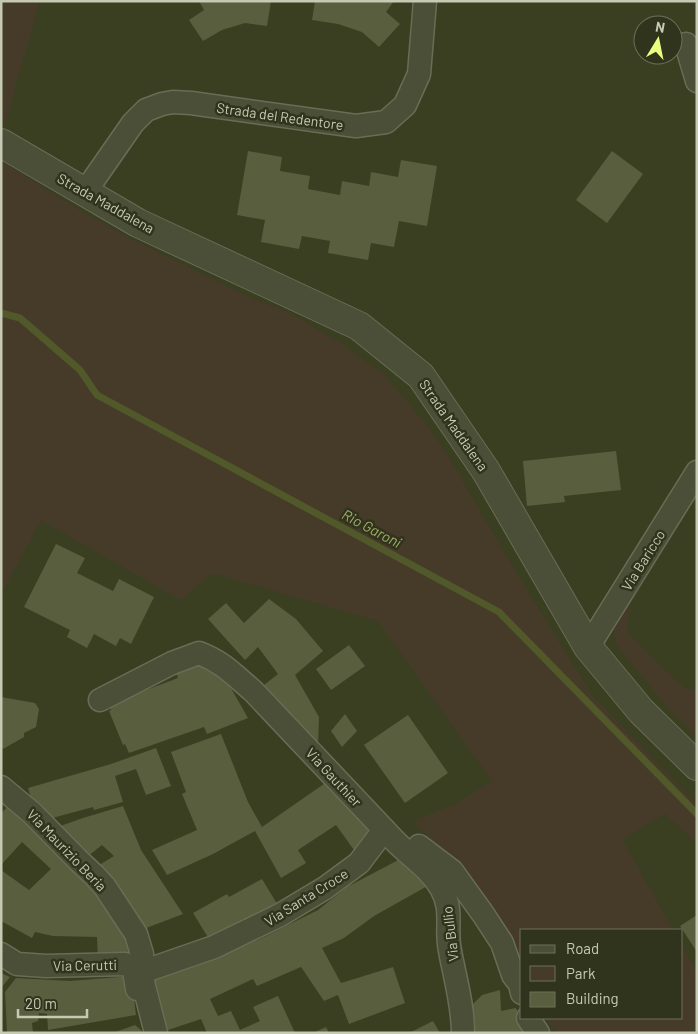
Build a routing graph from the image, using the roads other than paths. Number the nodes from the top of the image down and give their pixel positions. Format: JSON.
{"nodes":[{"id":1,"x":425,"y":1,"type":"edge"},
{"id":2,"x":686,"y":44,"type":"dead end"},
{"id":3,"x":697,"y":81,"type":"edge"},
{"id":4,"x":1,"y":143,"type":"edge"},
{"id":5,"x":85,"y":192,"type":"junction"},
{"id":6,"x":697,"y":472,"type":"edge"},
{"id":7,"x":588,"y":647,"type":"junction"},
{"id":8,"x":100,"y":700,"type":"dead end"},
{"id":9,"x":697,"y":766,"type":"edge"},
{"id":10,"x":1,"y":771,"type":"edge"},
{"id":11,"x":1,"y":787,"type":"edge"},
{"id":12,"x":32,"y":813,"type":"junction"},
{"id":13,"x":384,"y":830,"type":"junction"},
{"id":14,"x":1,"y":954,"type":"edge"},
{"id":15,"x":142,"y":972,"type":"junction"},
{"id":16,"x":520,"y":984,"type":"edge"},
{"id":17,"x":529,"y":1019,"type":"edge"},
{"id":18,"x":150,"y":1033,"type":"edge"},
{"id":19,"x":156,"y":1033,"type":"edge"},
{"id":20,"x":463,"y":1033,"type":"edge"},
{"id":21,"x":538,"y":1033,"type":"edge"}],
"edges":[{"from":1,"to":5,"type":"street","name":"Strada del Redentore"},
{"from":2,"to":3,"type":"street"},
{"from":4,"to":5,"type":"street","name":"Strada Maddalena"},
{"from":5,"to":7,"type":"street","name":"Strada Maddalena"},
{"from":6,"to":7,"type":"street","name":"Via Baricco"},
{"from":7,"to":9,"type":"street","name":"Strada Maddalena"},
{"from":8,"to":13,"type":"street","name":"Via Gauthier"},
{"from":10,"to":12,"type":"street"},
{"from":11,"to":12,"type":"street","name":"Via Maurizio Beria"},
{"from":12,"to":15,"type":"street","name":"Via Maurizio Beria"},
{"from":13,"to":15,"type":"street","name":"Via Santa Croce"},
{"from":13,"to":16,"type":"street","name":"Via Gauthier"},
{"from":13,"to":20,"type":"street","name":"Via Bullio"},
{"from":14,"to":18,"type":"street","name":"Via Cerutti"},
{"from":15,"to":19,"type":"street","name":"Via Maurizio Beria"},
{"from":17,"to":21,"type":"street"}]}
